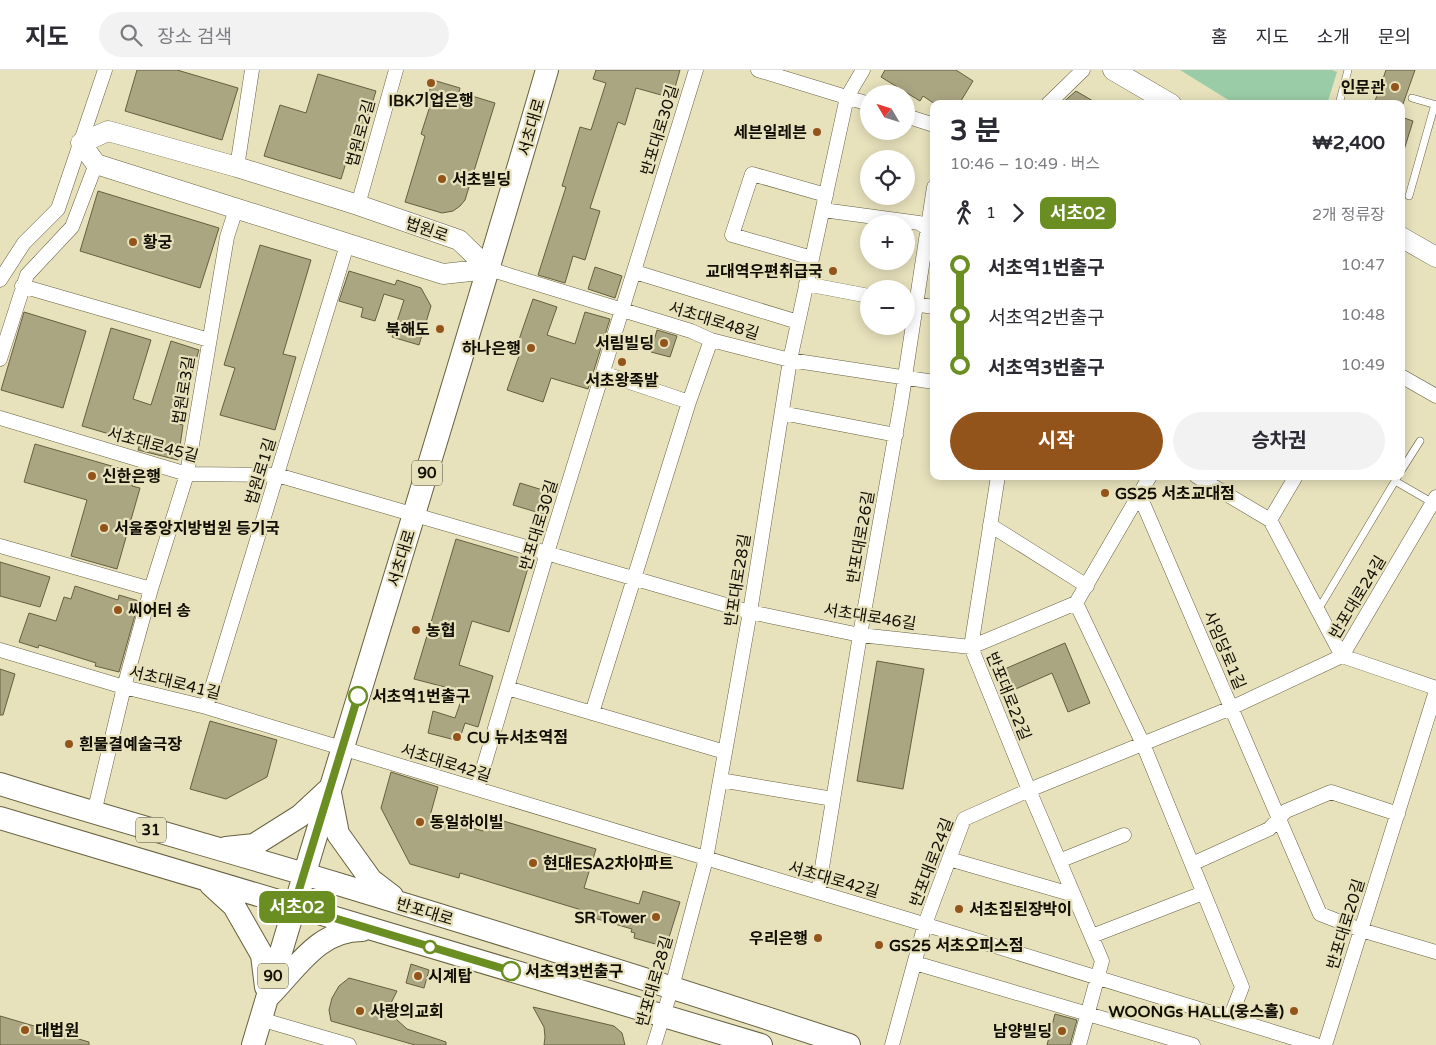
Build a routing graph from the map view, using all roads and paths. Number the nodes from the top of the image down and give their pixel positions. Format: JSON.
{"nodes":[{"id":1,"x":105,"y":70,"type":"edge"},
{"id":2,"x":252,"y":70,"type":"edge"},
{"id":3,"x":396,"y":70,"type":"edge"},
{"id":4,"x":548,"y":70,"type":"edge"},
{"id":5,"x":696,"y":70,"type":"edge"},
{"id":6,"x":758,"y":70,"type":"edge"},
{"id":7,"x":864,"y":70,"type":"edge"},
{"id":8,"x":1083,"y":70,"type":"edge"},
{"id":9,"x":1113,"y":70,"type":"edge"},
{"id":10,"x":1348,"y":70,"type":"edge"},
{"id":11,"x":847,"y":97,"type":"junction"},
{"id":12,"x":1412,"y":98,"type":"dead end"},
{"id":13,"x":1052,"y":100,"type":"edge"},
{"id":14,"x":1164,"y":100,"type":"edge"},
{"id":15,"x":1340,"y":100,"type":"edge"},
{"id":16,"x":860,"y":101,"type":"edge"},
{"id":17,"x":1435,"y":104,"type":"edge"},
{"id":18,"x":915,"y":119,"type":"edge"},
{"id":19,"x":930,"y":125,"type":"edge"},
{"id":20,"x":81,"y":143,"type":"junction"},
{"id":21,"x":96,"y":164,"type":"junction"},
{"id":22,"x":237,"y":167,"type":"junction"},
{"id":23,"x":826,"y":195,"type":"junction"},
{"id":24,"x":1409,"y":196,"type":"dead end"},
{"id":25,"x":358,"y":205,"type":"junction"},
{"id":26,"x":236,"y":209,"type":"junction"},
{"id":27,"x":823,"y":210,"type":"junction"},
{"id":28,"x":930,"y":230,"type":"edge"},
{"id":29,"x":1405,"y":239,"type":"edge"},
{"id":30,"x":24,"y":243,"type":"junction"},
{"id":31,"x":347,"y":245,"type":"junction"},
{"id":32,"x":1436,"y":257,"type":"edge"},
{"id":33,"x":812,"y":258,"type":"junction"},
{"id":34,"x":928,"y":266,"type":"edge"},
{"id":35,"x":0,"y":268,"type":"edge"},
{"id":36,"x":489,"y":269,"type":"junction"},
{"id":37,"x":634,"y":272,"type":"junction"},
{"id":38,"x":0,"y":280,"type":"edge"},
{"id":39,"x":806,"y":284,"type":"junction"},
{"id":40,"x":22,"y":286,"type":"junction"},
{"id":41,"x":860,"y":294,"type":"edge"},
{"id":42,"x":915,"y":295,"type":"edge"},
{"id":43,"x":915,"y":305,"type":"edge"},
{"id":44,"x":930,"y":306,"type":"edge"},
{"id":45,"x":623,"y":310,"type":"junction"},
{"id":46,"x":798,"y":322,"type":"junction"},
{"id":47,"x":908,"y":335,"type":"edge"},
{"id":48,"x":209,"y":340,"type":"junction"},
{"id":49,"x":711,"y":340,"type":"junction"},
{"id":50,"x":0,"y":359,"type":"edge"},
{"id":51,"x":790,"y":360,"type":"junction"},
{"id":52,"x":603,"y":373,"type":"junction"},
{"id":53,"x":904,"y":377,"type":"junction"},
{"id":54,"x":1405,"y":378,"type":"edge"},
{"id":55,"x":930,"y":381,"type":"edge"},
{"id":56,"x":1436,"y":396,"type":"edge"},
{"id":57,"x":689,"y":402,"type":"junction"},
{"id":58,"x":782,"y":413,"type":"junction"},
{"id":59,"x":0,"y":418,"type":"edge"},
{"id":60,"x":896,"y":435,"type":"junction"},
{"id":61,"x":1420,"y":441,"type":"dead end"},
{"id":62,"x":1405,"y":465,"type":"edge"},
{"id":63,"x":187,"y":474,"type":"junction"},
{"id":64,"x":277,"y":475,"type":"junction"},
{"id":65,"x":997,"y":480,"type":"edge"},
{"id":66,"x":1148,"y":480,"type":"edge"},
{"id":67,"x":1203,"y":480,"type":"edge"},
{"id":68,"x":1294,"y":480,"type":"edge"},
{"id":69,"x":1396,"y":480,"type":"edge"},
{"id":70,"x":1399,"y":480,"type":"edge"},
{"id":71,"x":1140,"y":494,"type":"junction"},
{"id":72,"x":1434,"y":500,"type":"edge"},
{"id":73,"x":415,"y":514,"type":"junction"},
{"id":74,"x":1270,"y":520,"type":"junction"},
{"id":75,"x":990,"y":525,"type":"junction"},
{"id":76,"x":0,"y":546,"type":"edge"},
{"id":77,"x":547,"y":553,"type":"junction"},
{"id":78,"x":635,"y":578,"type":"junction"},
{"id":79,"x":1086,"y":586,"type":"junction"},
{"id":80,"x":151,"y":589,"type":"junction"},
{"id":81,"x":1076,"y":603,"type":"junction"},
{"id":82,"x":1318,"y":610,"type":"junction"},
{"id":83,"x":750,"y":612,"type":"junction"},
{"id":84,"x":860,"y":635,"type":"junction"},
{"id":85,"x":971,"y":647,"type":"junction"},
{"id":86,"x":0,"y":650,"type":"edge"},
{"id":87,"x":1342,"y":656,"type":"junction"},
{"id":88,"x":124,"y":687,"type":"junction"},
{"id":89,"x":507,"y":688,"type":"junction"},
{"id":90,"x":1436,"y":690,"type":"edge"},
{"id":91,"x":206,"y":708,"type":"junction"},
{"id":92,"x":1231,"y":708,"type":"junction"},
{"id":93,"x":592,"y":713,"type":"junction"},
{"id":94,"x":1143,"y":744,"type":"junction"},
{"id":95,"x":341,"y":749,"type":"junction"},
{"id":96,"x":725,"y":752,"type":"junction"},
{"id":97,"x":720,"y":780,"type":"junction"},
{"id":98,"x":0,"y":784,"type":"edge"},
{"id":99,"x":329,"y":789,"type":"junction"},
{"id":100,"x":477,"y":789,"type":"junction"},
{"id":101,"x":1029,"y":790,"type":"junction"},
{"id":102,"x":833,"y":799,"type":"junction"},
{"id":103,"x":94,"y":813,"type":"junction"},
{"id":104,"x":1398,"y":814,"type":"junction"},
{"id":105,"x":0,"y":818,"type":"edge"},
{"id":106,"x":1278,"y":819,"type":"junction"},
{"id":107,"x":1124,"y":835,"type":"dead end"},
{"id":108,"x":216,"y":849,"type":"junction"},
{"id":109,"x":706,"y":859,"type":"junction"},
{"id":110,"x":949,"y":859,"type":"junction"},
{"id":111,"x":1060,"y":861,"type":"junction"},
{"id":112,"x":1192,"y":864,"type":"junction"},
{"id":113,"x":304,"y":874,"type":"junction"},
{"id":114,"x":206,"y":880,"type":"junction"},
{"id":115,"x":818,"y":892,"type":"junction"},
{"id":116,"x":1203,"y":892,"type":"junction"},
{"id":117,"x":1074,"y":895,"type":"junction"},
{"id":118,"x":404,"y":905,"type":"junction"},
{"id":119,"x":294,"y":906,"type":"junction"},
{"id":120,"x":925,"y":924,"type":"junction"},
{"id":121,"x":372,"y":930,"type":"junction"},
{"id":122,"x":1361,"y":930,"type":"junction"},
{"id":123,"x":1092,"y":936,"type":"junction"},
{"id":124,"x":1436,"y":952,"type":"edge"},
{"id":125,"x":915,"y":963,"type":"junction"},
{"id":126,"x":1098,"y":976,"type":"junction"},
{"id":127,"x":672,"y":987,"type":"junction"},
{"id":128,"x":264,"y":1009,"type":"junction"},
{"id":129,"x":1089,"y":1013,"type":"junction"},
{"id":130,"x":663,"y":1016,"type":"junction"},
{"id":131,"x":1230,"y":1018,"type":"junction"},
{"id":132,"x":253,"y":1045,"type":"edge"},
{"id":133,"x":349,"y":1045,"type":"edge"},
{"id":134,"x":654,"y":1045,"type":"edge"},
{"id":135,"x":761,"y":1045,"type":"edge"},
{"id":136,"x":849,"y":1045,"type":"edge"},
{"id":137,"x":892,"y":1045,"type":"edge"},
{"id":138,"x":1079,"y":1045,"type":"edge"},
{"id":139,"x":1193,"y":1045,"type":"edge"},
{"id":140,"x":1316,"y":1045,"type":"edge"},
{"id":141,"x":1325,"y":1045,"type":"edge"}],
"edges":[{"from":1,"to":20,"type":"street"},
{"from":2,"to":22,"type":"street"},
{"from":3,"to":25,"type":"street","name":"법원로2길"},
{"from":4,"to":36,"type":"main road","name":"서초대로","number":"90"},
{"from":5,"to":37,"type":"street","name":"반포대로30길"},
{"from":6,"to":11,"type":"street"},
{"from":7,"to":11,"type":"street","name":"반포대로28길"},
{"from":8,"to":13,"type":"street"},
{"from":9,"to":14,"type":"street"},
{"from":10,"to":15,"type":"lane"},
{"from":11,"to":16,"type":"street"},
{"from":11,"to":23,"type":"street","name":"반포대로28길"},
{"from":12,"to":17,"type":"lane"},
{"from":17,"to":24,"type":"lane"},
{"from":18,"to":19,"type":"street"},
{"from":20,"to":21,"type":"street"},
{"from":20,"to":22,"type":"street","name":"법원로"},
{"from":20,"to":30,"type":"street"},
{"from":21,"to":26,"type":"street"},
{"from":21,"to":40,"type":"street"},
{"from":22,"to":25,"type":"street","name":"법원로"},
{"from":23,"to":27,"type":"street","name":"반포대로28길"},
{"from":23,"to":33,"type":"street"},
{"from":25,"to":36,"type":"street","name":"법원로"},
{"from":26,"to":31,"type":"street"},
{"from":26,"to":48,"type":"street","name":"법원로3길"},
{"from":27,"to":28,"type":"street"},
{"from":27,"to":33,"type":"street","name":"반포대로28길"},
{"from":28,"to":34,"type":"street","name":"반포대로26길"},
{"from":29,"to":32,"type":"street"},
{"from":30,"to":35,"type":"street"},
{"from":30,"to":38,"type":"street"},
{"from":31,"to":36,"type":"street"},
{"from":31,"to":64,"type":"street","name":"법원로1길"},
{"from":33,"to":39,"type":"street","name":"반포대로28길"},
{"from":34,"to":42,"type":"street","name":"반포대로26길"},
{"from":36,"to":45,"type":"street","name":"서초대로48길"},
{"from":36,"to":73,"type":"main road","name":"서초대로","number":"90"},
{"from":37,"to":45,"type":"street","name":"반포대로30길"},
{"from":37,"to":46,"type":"street"},
{"from":39,"to":41,"type":"street"},
{"from":39,"to":46,"type":"street","name":"반포대로28길"},
{"from":40,"to":48,"type":"street","name":"법원로3길"},
{"from":40,"to":50,"type":"street"},
{"from":43,"to":44,"type":"street"},
{"from":45,"to":49,"type":"street","name":"서초대로48길"},
{"from":45,"to":52,"type":"street","name":"반포대로30길"},
{"from":46,"to":51,"type":"street","name":"반포대로28길"},
{"from":47,"to":53,"type":"street","name":"반포대로26길"},
{"from":48,"to":63,"type":"street","name":"법원로3길"},
{"from":49,"to":51,"type":"street","name":"서초대로48길"},
{"from":49,"to":57,"type":"street"},
{"from":51,"to":53,"type":"street","name":"서초대로48길"},
{"from":51,"to":58,"type":"street","name":"반포대로28길"},
{"from":52,"to":57,"type":"street"},
{"from":52,"to":77,"type":"street","name":"반포대로30길"},
{"from":53,"to":55,"type":"street","name":"서초대로48길"},
{"from":53,"to":60,"type":"street","name":"반포대로26길"},
{"from":54,"to":56,"type":"street"},
{"from":57,"to":78,"type":"street"},
{"from":58,"to":60,"type":"street"},
{"from":58,"to":83,"type":"street","name":"반포대로28길"},
{"from":59,"to":63,"type":"street","name":"서초대로45길"},
{"from":60,"to":84,"type":"street","name":"반포대로26길"},
{"from":61,"to":62,"type":"lane"},
{"from":63,"to":64,"type":"street","name":"서초대로45길"},
{"from":63,"to":80,"type":"street","name":"법원로3길"},
{"from":64,"to":73,"type":"street","name":"서초대로45길"},
{"from":64,"to":91,"type":"street","name":"법원로1길"},
{"from":65,"to":75,"type":"street","name":"반포대로22길"},
{"from":66,"to":71,"type":"street"},
{"from":67,"to":74,"type":"street"},
{"from":68,"to":74,"type":"street"},
{"from":69,"to":82,"type":"lane"},
{"from":70,"to":72,"type":"lane"},
{"from":71,"to":79,"type":"street"},
{"from":71,"to":92,"type":"street","name":"사임당로1길"},
{"from":72,"to":87,"type":"street","name":"반포대로24길"},
{"from":73,"to":77,"type":"street","name":"서초대로46길"},
{"from":73,"to":95,"type":"main road","name":"서초대로","number":"90"},
{"from":74,"to":82,"type":"street"},
{"from":75,"to":79,"type":"street"},
{"from":75,"to":85,"type":"street","name":"반포대로22길"},
{"from":76,"to":80,"type":"street"},
{"from":77,"to":78,"type":"street","name":"서초대로46길"},
{"from":77,"to":89,"type":"street","name":"반포대로30길"},
{"from":78,"to":83,"type":"street","name":"서초대로46길"},
{"from":78,"to":93,"type":"street"},
{"from":79,"to":81,"type":"street"},
{"from":80,"to":88,"type":"street","name":"법원로3길"},
{"from":81,"to":85,"type":"street","name":"서초대로46길"},
{"from":81,"to":94,"type":"street"},
{"from":82,"to":87,"type":"street"},
{"from":83,"to":84,"type":"street","name":"서초대로46길"},
{"from":83,"to":96,"type":"street","name":"반포대로28길"},
{"from":84,"to":85,"type":"street","name":"서초대로46길"},
{"from":84,"to":102,"type":"street","name":"반포대로26길"},
{"from":85,"to":101,"type":"street","name":"반포대로22길"},
{"from":86,"to":88,"type":"street","name":"서초대로41길"},
{"from":87,"to":90,"type":"street"},
{"from":87,"to":92,"type":"street","name":"반포대로24길"},
{"from":88,"to":91,"type":"street","name":"서초대로41길"},
{"from":88,"to":103,"type":"street","name":"법원로3길"},
{"from":89,"to":93,"type":"street"},
{"from":89,"to":100,"type":"street","name":"반포대로30길"},
{"from":90,"to":104,"type":"street","name":"반포대로20길"},
{"from":91,"to":95,"type":"street","name":"서초대로41길"},
{"from":92,"to":94,"type":"street","name":"반포대로24길"},
{"from":92,"to":106,"type":"street","name":"사임당로1길"},
{"from":93,"to":96,"type":"street"},
{"from":94,"to":101,"type":"street","name":"반포대로24길"},
{"from":94,"to":112,"type":"street"},
{"from":95,"to":99,"type":"main road","name":"서초대로","number":"90"},
{"from":95,"to":100,"type":"street","name":"서초대로42길"},
{"from":96,"to":97,"type":"street","name":"반포대로28길"},
{"from":97,"to":102,"type":"street"},
{"from":97,"to":109,"type":"street","name":"반포대로28길"},
{"from":98,"to":103,"type":"main road","name":"반포대로","number":"31"},
{"from":99,"to":108,"type":"main road"},
{"from":99,"to":113,"type":"main road","name":"서초대로","number":"90"},
{"from":99,"to":118,"type":"main road"},
{"from":100,"to":109,"type":"street","name":"서초대로42길"},
{"from":101,"to":110,"type":"street","name":"반포대로24길"},
{"from":101,"to":111,"type":"street","name":"반포대로22길"},
{"from":102,"to":115,"type":"street","name":"반포대로26길"},
{"from":103,"to":108,"type":"main road","name":"반포대로","number":"31"},
{"from":104,"to":106,"type":"street"},
{"from":104,"to":122,"type":"street","name":"반포대로20길"},
{"from":105,"to":114,"type":"main road","name":"반포대로","number":"31"},
{"from":106,"to":112,"type":"street"},
{"from":106,"to":122,"type":"street","name":"사임당로1길"},
{"from":107,"to":111,"type":"street"},
{"from":108,"to":113,"type":"main road","name":"반포대로","number":"31"},
{"from":109,"to":115,"type":"street","name":"서초대로42길"},
{"from":109,"to":127,"type":"street","name":"반포대로28길"},
{"from":110,"to":117,"type":"street"},
{"from":110,"to":120,"type":"street","name":"반포대로24길"},
{"from":111,"to":117,"type":"street","name":"반포대로22길"},
{"from":112,"to":116,"type":"street"},
{"from":113,"to":118,"type":"main road","name":"반포대로","number":"31"},
{"from":113,"to":119,"type":"main road","name":"서초대로","number":"90"},
{"from":114,"to":119,"type":"main road","name":"반포대로","number":"31"},
{"from":114,"to":128,"type":"main road"},
{"from":115,"to":120,"type":"street","name":"서초대로42길"},
{"from":116,"to":123,"type":"street"},
{"from":116,"to":131,"type":"street"},
{"from":117,"to":123,"type":"street","name":"반포대로22길"},
{"from":118,"to":127,"type":"main road","name":"반포대로","number":"31"},
{"from":119,"to":121,"type":"main road","name":"반포대로","number":"31"},
{"from":119,"to":128,"type":"main road","name":"서초대로","number":"90"},
{"from":120,"to":125,"type":"street","name":"반포대로24길"},
{"from":120,"to":126,"type":"street","name":"서초대로42길"},
{"from":121,"to":128,"type":"main road"},
{"from":121,"to":130,"type":"main road","name":"반포대로","number":"31"},
{"from":122,"to":124,"type":"street","name":"사임당로1길"},
{"from":122,"to":141,"type":"street","name":"반포대로20길"},
{"from":123,"to":126,"type":"street","name":"반포대로22길"},
{"from":125,"to":129,"type":"street"},
{"from":125,"to":137,"type":"street","name":"반포대로24길"},
{"from":126,"to":129,"type":"street","name":"반포대로22길"},
{"from":126,"to":131,"type":"street","name":"서초대로42길"},
{"from":127,"to":130,"type":"street","name":"반포대로28길"},
{"from":127,"to":136,"type":"main road","name":"반포대로","number":"31"},
{"from":128,"to":132,"type":"main road","name":"서초대로","number":"90"},
{"from":128,"to":133,"type":"street"},
{"from":129,"to":138,"type":"street","name":"반포대로22길"},
{"from":129,"to":139,"type":"street"},
{"from":130,"to":134,"type":"street","name":"반포대로28길"},
{"from":130,"to":135,"type":"main road","name":"반포대로","number":"31"},
{"from":131,"to":140,"type":"street","name":"서초대로42길"}]}
